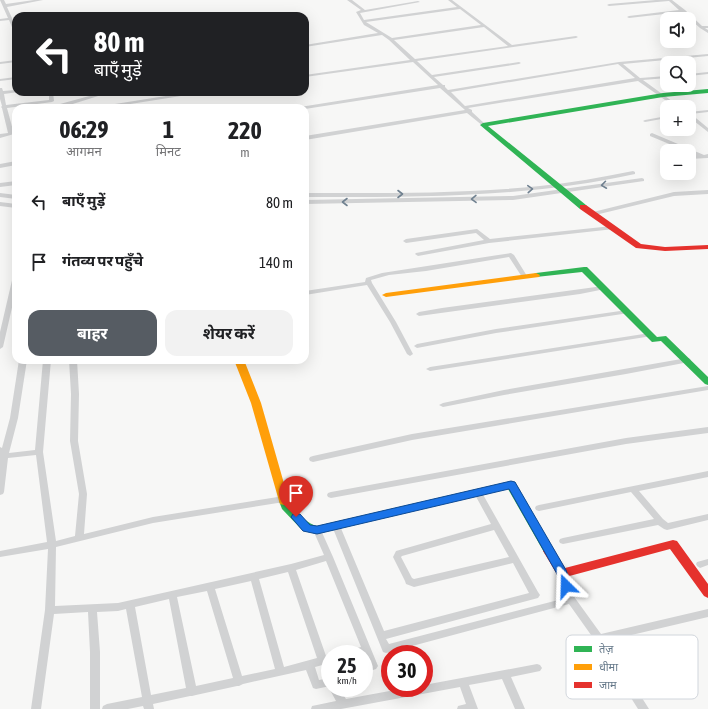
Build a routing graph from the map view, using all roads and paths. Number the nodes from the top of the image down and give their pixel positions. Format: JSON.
{"nodes":[{"id":1,"x":2,"y":0,"type":"edge"},
{"id":2,"x":41,"y":0,"type":"edge"},
{"id":3,"x":349,"y":0,"type":"edge"},
{"id":4,"x":450,"y":0,"type":"edge"},
{"id":5,"x":670,"y":0,"type":"edge"},
{"id":6,"x":418,"y":2,"type":"dead end"},
{"id":7,"x":609,"y":5,"type":"dead end"},
{"id":8,"x":4,"y":6,"type":"junction"},
{"id":9,"x":460,"y":8,"type":"junction"},
{"id":10,"x":364,"y":11,"type":"junction"},
{"id":11,"x":684,"y":11,"type":"junction"},
{"id":12,"x":629,"y":17,"type":"dead end"},
{"id":13,"x":12,"y":18,"type":"edge"},
{"id":14,"x":0,"y":20,"type":"edge"},
{"id":15,"x":12,"y":20,"type":"edge"},
{"id":16,"x":363,"y":21,"type":"junction"},
{"id":17,"x":485,"y":26,"type":"junction"},
{"id":18,"x":701,"y":27,"type":"junction"},
{"id":19,"x":708,"y":27,"type":"edge"},
{"id":20,"x":708,"y":32,"type":"edge"},
{"id":21,"x":383,"y":34,"type":"junction"},
{"id":22,"x":576,"y":37,"type":"dead end"},
{"id":23,"x":391,"y":39,"type":"junction"},
{"id":24,"x":309,"y":45,"type":"edge"},
{"id":25,"x":511,"y":46,"type":"junction"},
{"id":26,"x":708,"y":55,"type":"edge"},
{"id":27,"x":415,"y":60,"type":"junction"},
{"id":28,"x":12,"y":62,"type":"edge"},
{"id":29,"x":0,"y":63,"type":"edge"},
{"id":30,"x":519,"y":63,"type":"dead end"},
{"id":31,"x":619,"y":63,"type":"junction"},
{"id":32,"x":708,"y":73,"type":"edge"},
{"id":33,"x":696,"y":74,"type":"edge"},
{"id":34,"x":309,"y":75,"type":"edge"},
{"id":35,"x":433,"y":76,"type":"junction"},
{"id":36,"x":12,"y":78,"type":"edge"},
{"id":37,"x":660,"y":78,"type":"edge"},
{"id":38,"x":639,"y":79,"type":"junction"},
{"id":39,"x":0,"y":80,"type":"edge"},
{"id":40,"x":443,"y":86,"type":"junction"},
{"id":41,"x":0,"y":91,"type":"edge"},
{"id":42,"x":12,"y":91,"type":"edge"},
{"id":43,"x":449,"y":91,"type":"junction"},
{"id":44,"x":708,"y":91,"type":"edge"},
{"id":45,"x":662,"y":95,"type":"junction"},
{"id":46,"x":51,"y":96,"type":"edge"},
{"id":47,"x":96,"y":96,"type":"edge"},
{"id":48,"x":174,"y":96,"type":"edge"},
{"id":49,"x":93,"y":97,"type":"joint"},
{"id":50,"x":669,"y":100,"type":"edge"},
{"id":51,"x":52,"y":101,"type":"junction"},
{"id":52,"x":28,"y":104,"type":"edge"},
{"id":53,"x":62,"y":104,"type":"joint"},
{"id":54,"x":121,"y":104,"type":"edge"},
{"id":55,"x":12,"y":106,"type":"edge"},
{"id":56,"x":3,"y":107,"type":"junction"},
{"id":57,"x":309,"y":107,"type":"edge"},
{"id":58,"x":466,"y":107,"type":"junction"},
{"id":59,"x":708,"y":111,"type":"edge"},
{"id":60,"x":470,"y":112,"type":"junction"},
{"id":61,"x":696,"y":113,"type":"edge"},
{"id":62,"x":660,"y":118,"type":"edge"},
{"id":63,"x":696,"y":120,"type":"edge"},
{"id":64,"x":645,"y":121,"type":"dead end"},
{"id":65,"x":483,"y":125,"type":"junction"},
{"id":66,"x":12,"y":129,"type":"edge"},
{"id":67,"x":708,"y":130,"type":"edge"},
{"id":68,"x":12,"y":134,"type":"edge"},
{"id":69,"x":652,"y":135,"type":"dead end"},
{"id":70,"x":0,"y":136,"type":"edge"},
{"id":71,"x":309,"y":137,"type":"edge"},
{"id":72,"x":705,"y":156,"type":"edge"},
{"id":73,"x":12,"y":164,"type":"edge"},
{"id":74,"x":0,"y":166,"type":"edge"},
{"id":75,"x":634,"y":173,"type":"dead end"},
{"id":76,"x":642,"y":180,"type":"dead end"},
{"id":77,"x":12,"y":183,"type":"edge"},
{"id":78,"x":0,"y":185,"type":"edge"},
{"id":79,"x":559,"y":189,"type":"junction"},
{"id":80,"x":708,"y":192,"type":"edge"},
{"id":81,"x":0,"y":195,"type":"edge"},
{"id":82,"x":309,"y":195,"type":"edge"},
{"id":83,"x":12,"y":196,"type":"edge"},
{"id":84,"x":309,"y":202,"type":"edge"},
{"id":85,"x":0,"y":204,"type":"edge"},
{"id":86,"x":12,"y":206,"type":"edge"},
{"id":87,"x":591,"y":214,"type":"junction"},
{"id":88,"x":612,"y":228,"type":"junction"},
{"id":89,"x":406,"y":241,"type":"dead end"},
{"id":90,"x":489,"y":241,"type":"junction"},
{"id":91,"x":708,"y":247,"type":"edge"},
{"id":92,"x":418,"y":254,"type":"dead end"},
{"id":93,"x":524,"y":276,"type":"junction"},
{"id":94,"x":369,"y":284,"type":"junction"},
{"id":95,"x":603,"y":288,"type":"junction"},
{"id":96,"x":309,"y":292,"type":"edge"},
{"id":97,"x":12,"y":294,"type":"edge"},
{"id":98,"x":386,"y":295,"type":"dead end"},
{"id":99,"x":627,"y":312,"type":"junction"},
{"id":100,"x":419,"y":314,"type":"dead end"},
{"id":101,"x":650,"y":335,"type":"junction"},
{"id":102,"x":417,"y":346,"type":"dead end"},
{"id":103,"x":0,"y":347,"type":"edge"},
{"id":104,"x":410,"y":354,"type":"dead end"},
{"id":105,"x":687,"y":360,"type":"junction"},
{"id":106,"x":22,"y":364,"type":"edge"},
{"id":107,"x":47,"y":364,"type":"edge"},
{"id":108,"x":73,"y":364,"type":"edge"},
{"id":109,"x":241,"y":364,"type":"edge"},
{"id":110,"x":430,"y":369,"type":"dead end"},
{"id":111,"x":708,"y":382,"type":"edge"},
{"id":112,"x":708,"y":388,"type":"edge"},
{"id":113,"x":443,"y":405,"type":"dead end"},
{"id":114,"x":708,"y":430,"type":"edge"},
{"id":115,"x":39,"y":452,"type":"junction"},
{"id":116,"x":2,"y":453,"type":"edge"},
{"id":117,"x":313,"y":459,"type":"dead end"},
{"id":118,"x":708,"y":474,"type":"edge"},
{"id":119,"x":633,"y":489,"type":"junction"},
{"id":120,"x":0,"y":492,"type":"edge"},
{"id":121,"x":478,"y":492,"type":"junction"},
{"id":122,"x":332,"y":495,"type":"dead end"},
{"id":123,"x":284,"y":499,"type":"junction"},
{"id":124,"x":539,"y":508,"type":"dead end"},
{"id":125,"x":708,"y":517,"type":"edge"},
{"id":126,"x":660,"y":521,"type":"junction"},
{"id":127,"x":336,"y":526,"type":"junction"},
{"id":128,"x":497,"y":526,"type":"junction"},
{"id":129,"x":317,"y":530,"type":"junction"},
{"id":130,"x":79,"y":538,"type":"junction"},
{"id":131,"x":563,"y":541,"type":"dead end"},
{"id":132,"x":52,"y":545,"type":"junction"},
{"id":133,"x":0,"y":554,"type":"edge"},
{"id":134,"x":329,"y":557,"type":"junction"},
{"id":135,"x":515,"y":559,"type":"junction"},
{"id":136,"x":291,"y":568,"type":"junction"},
{"id":137,"x":562,"y":573,"type":"junction"},
{"id":138,"x":254,"y":577,"type":"junction"},
{"id":139,"x":210,"y":586,"type":"junction"},
{"id":140,"x":172,"y":594,"type":"junction"},
{"id":141,"x":708,"y":594,"type":"edge"},
{"id":142,"x":535,"y":595,"type":"junction"},
{"id":143,"x":571,"y":600,"type":"junction"},
{"id":144,"x":130,"y":604,"type":"junction"},
{"id":145,"x":542,"y":607,"type":"junction"},
{"id":146,"x":92,"y":608,"type":"junction"},
{"id":147,"x":50,"y":610,"type":"junction"},
{"id":148,"x":708,"y":613,"type":"edge"},
{"id":149,"x":596,"y":635,"type":"edge"},
{"id":150,"x":616,"y":635,"type":"edge"},
{"id":151,"x":381,"y":636,"type":"junction"},
{"id":152,"x":321,"y":645,"type":"edge"},
{"id":153,"x":364,"y":645,"type":"edge"},
{"id":154,"x":321,"y":662,"type":"edge"},
{"id":155,"x":309,"y":665,"type":"junction"},
{"id":156,"x":537,"y":668,"type":"dead end"},
{"id":157,"x":281,"y":672,"type":"junction"},
{"id":158,"x":504,"y":674,"type":"junction"},
{"id":159,"x":239,"y":682,"type":"junction"},
{"id":160,"x":463,"y":682,"type":"junction"},
{"id":161,"x":321,"y":684,"type":"edge"},
{"id":162,"x":192,"y":692,"type":"junction"},
{"id":163,"x":339,"y":697,"type":"edge"},
{"id":164,"x":638,"y":699,"type":"edge"},
{"id":165,"x":343,"y":704,"type":"junction"},
{"id":166,"x":149,"y":705,"type":"edge"},
{"id":167,"x":473,"y":708,"type":"edge"},
{"id":168,"x":36,"y":709,"type":"edge"},
{"id":169,"x":94,"y":709,"type":"edge"},
{"id":170,"x":107,"y":709,"type":"edge"},
{"id":171,"x":316,"y":709,"type":"edge"},
{"id":172,"x":462,"y":709,"type":"edge"},
{"id":173,"x":520,"y":709,"type":"edge"},
{"id":174,"x":644,"y":709,"type":"edge"}],
"edges":[{"from":1,"to":8,"type":"street"},
{"from":2,"to":8,"type":"street"},
{"from":3,"to":10,"type":"street"},
{"from":4,"to":9,"type":"street"},
{"from":5,"to":7,"type":"street"},
{"from":5,"to":11,"type":"street"},
{"from":6,"to":10,"type":"street"},
{"from":8,"to":13,"type":"street"},
{"from":9,"to":16,"type":"street"},
{"from":9,"to":17,"type":"street"},
{"from":10,"to":16,"type":"street"},
{"from":11,"to":12,"type":"street"},
{"from":11,"to":18,"type":"street"},
{"from":14,"to":15,"type":"street"},
{"from":16,"to":21,"type":"street"},
{"from":17,"to":23,"type":"street"},
{"from":17,"to":25,"type":"street"},
{"from":18,"to":19,"type":"street"},
{"from":18,"to":20,"type":"street"},
{"from":21,"to":23,"type":"street"},
{"from":21,"to":24,"type":"street"},
{"from":22,"to":25,"type":"street"},
{"from":23,"to":27,"type":"street"},
{"from":25,"to":27,"type":"street"},
{"from":26,"to":31,"type":"street"},
{"from":27,"to":34,"type":"street"},
{"from":27,"to":35,"type":"street"},
{"from":28,"to":29,"type":"street"},
{"from":30,"to":35,"type":"street"},
{"from":31,"to":38,"type":"street"},
{"from":31,"to":43,"type":"street"},
{"from":32,"to":33,"type":"street"},
{"from":35,"to":40,"type":"street"},
{"from":36,"to":39,"type":"street"},
{"from":37,"to":38,"type":"street"},
{"from":38,"to":45,"type":"street"},
{"from":38,"to":58,"type":"street"},
{"from":40,"to":43,"type":"street"},
{"from":40,"to":57,"type":"street"},
{"from":41,"to":42,"type":"street"},
{"from":41,"to":56,"type":"street"},
{"from":43,"to":58,"type":"street"},
{"from":44,"to":45,"type":"street"},
{"from":45,"to":50,"type":"street"},
{"from":45,"to":65,"type":"street"},
{"from":46,"to":51,"type":"street"},
{"from":47,"to":49,"type":"street"},
{"from":48,"to":54,"type":"street"},
{"from":49,"to":53,"type":"street"},
{"from":51,"to":52,"type":"street"},
{"from":51,"to":53,"type":"street"},
{"from":55,"to":56,"type":"street"},
{"from":56,"to":66,"type":"street"},
{"from":58,"to":60,"type":"street"},
{"from":59,"to":61,"type":"street"},
{"from":60,"to":65,"type":"street"},
{"from":60,"to":71,"type":"street"},
{"from":62,"to":64,"type":"street"},
{"from":63,"to":67,"type":"street"},
{"from":65,"to":79,"type":"street"},
{"from":68,"to":70,"type":"street"},
{"from":69,"to":72,"type":"street"},
{"from":73,"to":74,"type":"street"},
{"from":75,"to":79,"type":"street"},
{"from":76,"to":79,"type":"street","one_way":true},
{"from":77,"to":78,"type":"street"},
{"from":82,"to":79,"type":"street","one_way":true},
{"from":79,"to":84,"type":"street","one_way":true},
{"from":79,"to":87,"type":"street"},
{"from":80,"to":87,"type":"street"},
{"from":81,"to":83,"type":"street"},
{"from":85,"to":86,"type":"street"},
{"from":87,"to":88,"type":"street"},
{"from":88,"to":90,"type":"street"},
{"from":88,"to":91,"type":"street"},
{"from":89,"to":90,"type":"street"},
{"from":90,"to":92,"type":"street"},
{"from":93,"to":94,"type":"street"},
{"from":93,"to":95,"type":"street"},
{"from":93,"to":98,"type":"street"},
{"from":94,"to":96,"type":"street"},
{"from":94,"to":104,"type":"street"},
{"from":95,"to":99,"type":"street"},
{"from":95,"to":100,"type":"street"},
{"from":97,"to":103,"type":"street"},
{"from":99,"to":101,"type":"street"},
{"from":99,"to":102,"type":"street"},
{"from":101,"to":105,"type":"street"},
{"from":101,"to":110,"type":"street"},
{"from":105,"to":111,"type":"street"},
{"from":105,"to":113,"type":"street"},
{"from":106,"to":116,"type":"street"},
{"from":107,"to":115,"type":"street"},
{"from":108,"to":130,"type":"street"},
{"from":109,"to":123,"type":"street"},
{"from":112,"to":117,"type":"street"},
{"from":114,"to":122,"type":"street"},
{"from":115,"to":116,"type":"street"},
{"from":115,"to":132,"type":"street"},
{"from":116,"to":120,"type":"street"},
{"from":118,"to":119,"type":"street"},
{"from":119,"to":124,"type":"street"},
{"from":119,"to":126,"type":"street"},
{"from":121,"to":127,"type":"street"},
{"from":121,"to":128,"type":"street"},
{"from":121,"to":137,"type":"street"},
{"from":123,"to":129,"type":"street"},
{"from":123,"to":130,"type":"street"},
{"from":125,"to":126,"type":"street"},
{"from":126,"to":131,"type":"street"},
{"from":127,"to":129,"type":"street"},
{"from":127,"to":151,"type":"street"},
{"from":128,"to":135,"type":"street"},
{"from":128,"to":135,"type":"street"},
{"from":129,"to":134,"type":"street"},
{"from":130,"to":132,"type":"street"},
{"from":132,"to":133,"type":"street"},
{"from":132,"to":147,"type":"street"},
{"from":134,"to":136,"type":"street"},
{"from":134,"to":153,"type":"street"},
{"from":135,"to":142,"type":"street"},
{"from":136,"to":138,"type":"street"},
{"from":136,"to":152,"type":"street"},
{"from":137,"to":141,"type":"street"},
{"from":137,"to":143,"type":"street"},
{"from":138,"to":139,"type":"street"},
{"from":138,"to":157,"type":"street"},
{"from":139,"to":140,"type":"street"},
{"from":139,"to":159,"type":"street"},
{"from":140,"to":144,"type":"street"},
{"from":140,"to":162,"type":"street"},
{"from":142,"to":145,"type":"street"},
{"from":142,"to":151,"type":"street"},
{"from":143,"to":145,"type":"street"},
{"from":143,"to":149,"type":"street"},
{"from":144,"to":146,"type":"street"},
{"from":144,"to":166,"type":"street"},
{"from":145,"to":151,"type":"street"},
{"from":146,"to":147,"type":"street"},
{"from":146,"to":169,"type":"street"},
{"from":147,"to":168,"type":"street"},
{"from":148,"to":150,"type":"street"},
{"from":154,"to":155,"type":"street"},
{"from":155,"to":157,"type":"street"},
{"from":155,"to":161,"type":"street"},
{"from":156,"to":158,"type":"street"},
{"from":157,"to":159,"type":"street"},
{"from":158,"to":160,"type":"street"},
{"from":158,"to":173,"type":"street"},
{"from":159,"to":162,"type":"street"},
{"from":160,"to":165,"type":"street"},
{"from":160,"to":167,"type":"street"},
{"from":162,"to":166,"type":"street"},
{"from":163,"to":165,"type":"street"},
{"from":164,"to":174,"type":"street"},
{"from":165,"to":171,"type":"street"},
{"from":166,"to":170,"type":"street"},
{"from":167,"to":172,"type":"street"}]}
